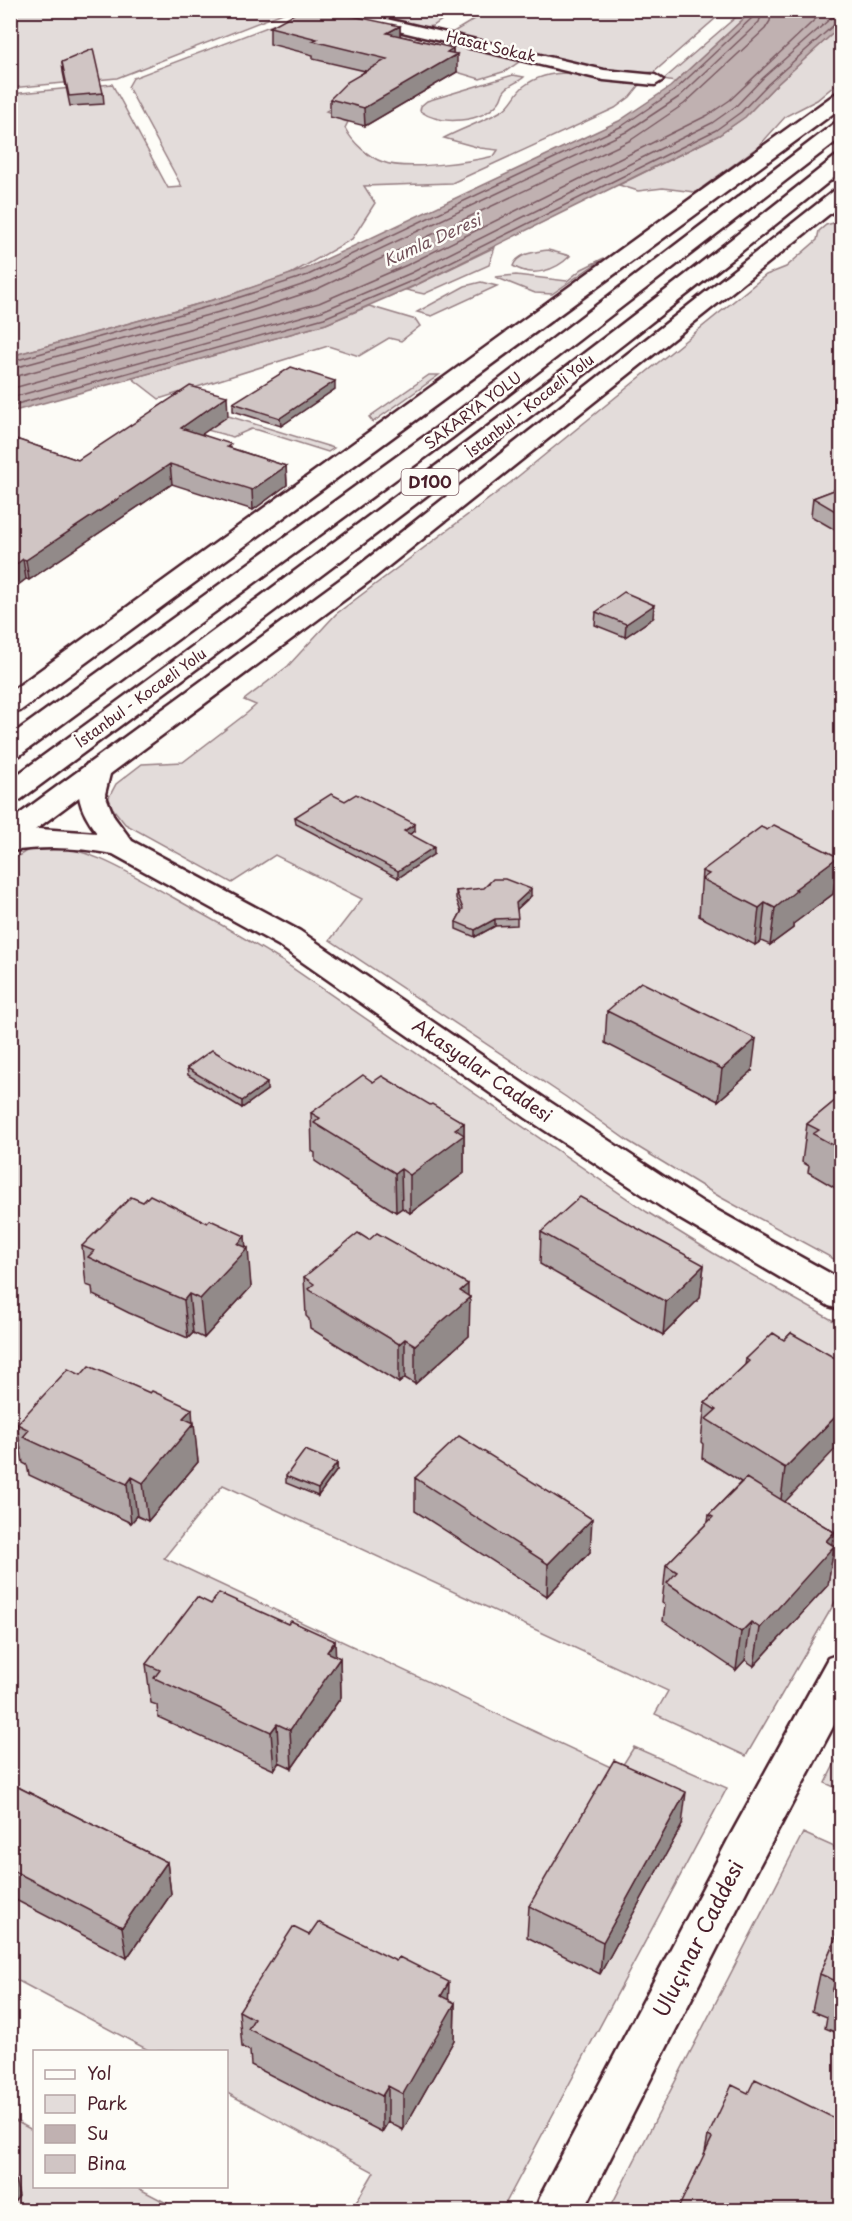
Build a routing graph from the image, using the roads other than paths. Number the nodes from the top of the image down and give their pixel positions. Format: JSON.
{"nodes":[{"id":1,"x":327,"y":10,"type":"edge"},
{"id":2,"x":655,"y":80,"type":"dead end"},
{"id":3,"x":842,"y":98,"type":"edge"},
{"id":4,"x":842,"y":128,"type":"edge"},
{"id":5,"x":842,"y":161,"type":"edge"},
{"id":6,"x":842,"y":194,"type":"edge"},
{"id":7,"x":687,"y":212,"type":"junction"},
{"id":8,"x":549,"y":352,"type":"junction"},
{"id":9,"x":522,"y":450,"type":"junction"},
{"id":10,"x":204,"y":652,"type":"junction"},
{"id":11,"x":10,"y":705,"type":"edge"},
{"id":12,"x":10,"y":749,"type":"edge"},
{"id":13,"x":98,"y":770,"type":"junction"},
{"id":14,"x":10,"y":794,"type":"edge"},
{"id":15,"x":10,"y":835,"type":"edge"},
{"id":16,"x":10,"y":842,"type":"edge"},
{"id":17,"x":122,"y":847,"type":"junction"},
{"id":18,"x":842,"y":1297,"type":"edge"},
{"id":19,"x":842,"y":1670,"type":"edge"},
{"id":20,"x":559,"y":2211,"type":"edge"}],
"edges":[{"from":1,"to":2,"type":"street","name":"Hasat Sokak"},
{"from":3,"to":7,"type":"main road"},
{"from":4,"to":8,"type":"main road","name":"SAKARYA YOLU","number":"D100"},
{"from":5,"to":10,"type":"main road","name":"İstanbul - Kocaeli Yolu","number":"D100"},
{"from":6,"to":9,"type":"main road"},
{"from":7,"to":8,"type":"main road"},
{"from":7,"to":11,"type":"main road"},
{"from":8,"to":12,"type":"main road","name":"SAKARYA YOLU","number":"D100"},
{"from":9,"to":10,"type":"main road"},
{"from":9,"to":13,"type":"main road"},
{"from":10,"to":14,"type":"main road","name":"İstanbul - Kocaeli Yolu","number":"D100"},
{"from":13,"to":15,"type":"main road"},
{"from":13,"to":17,"type":"main road"},
{"from":16,"to":17,"type":"main road"},
{"from":17,"to":18,"type":"main road","name":"Akasyalar Caddesi"},
{"from":19,"to":20,"type":"main road","name":"Uluçınar Caddesi"}]}
